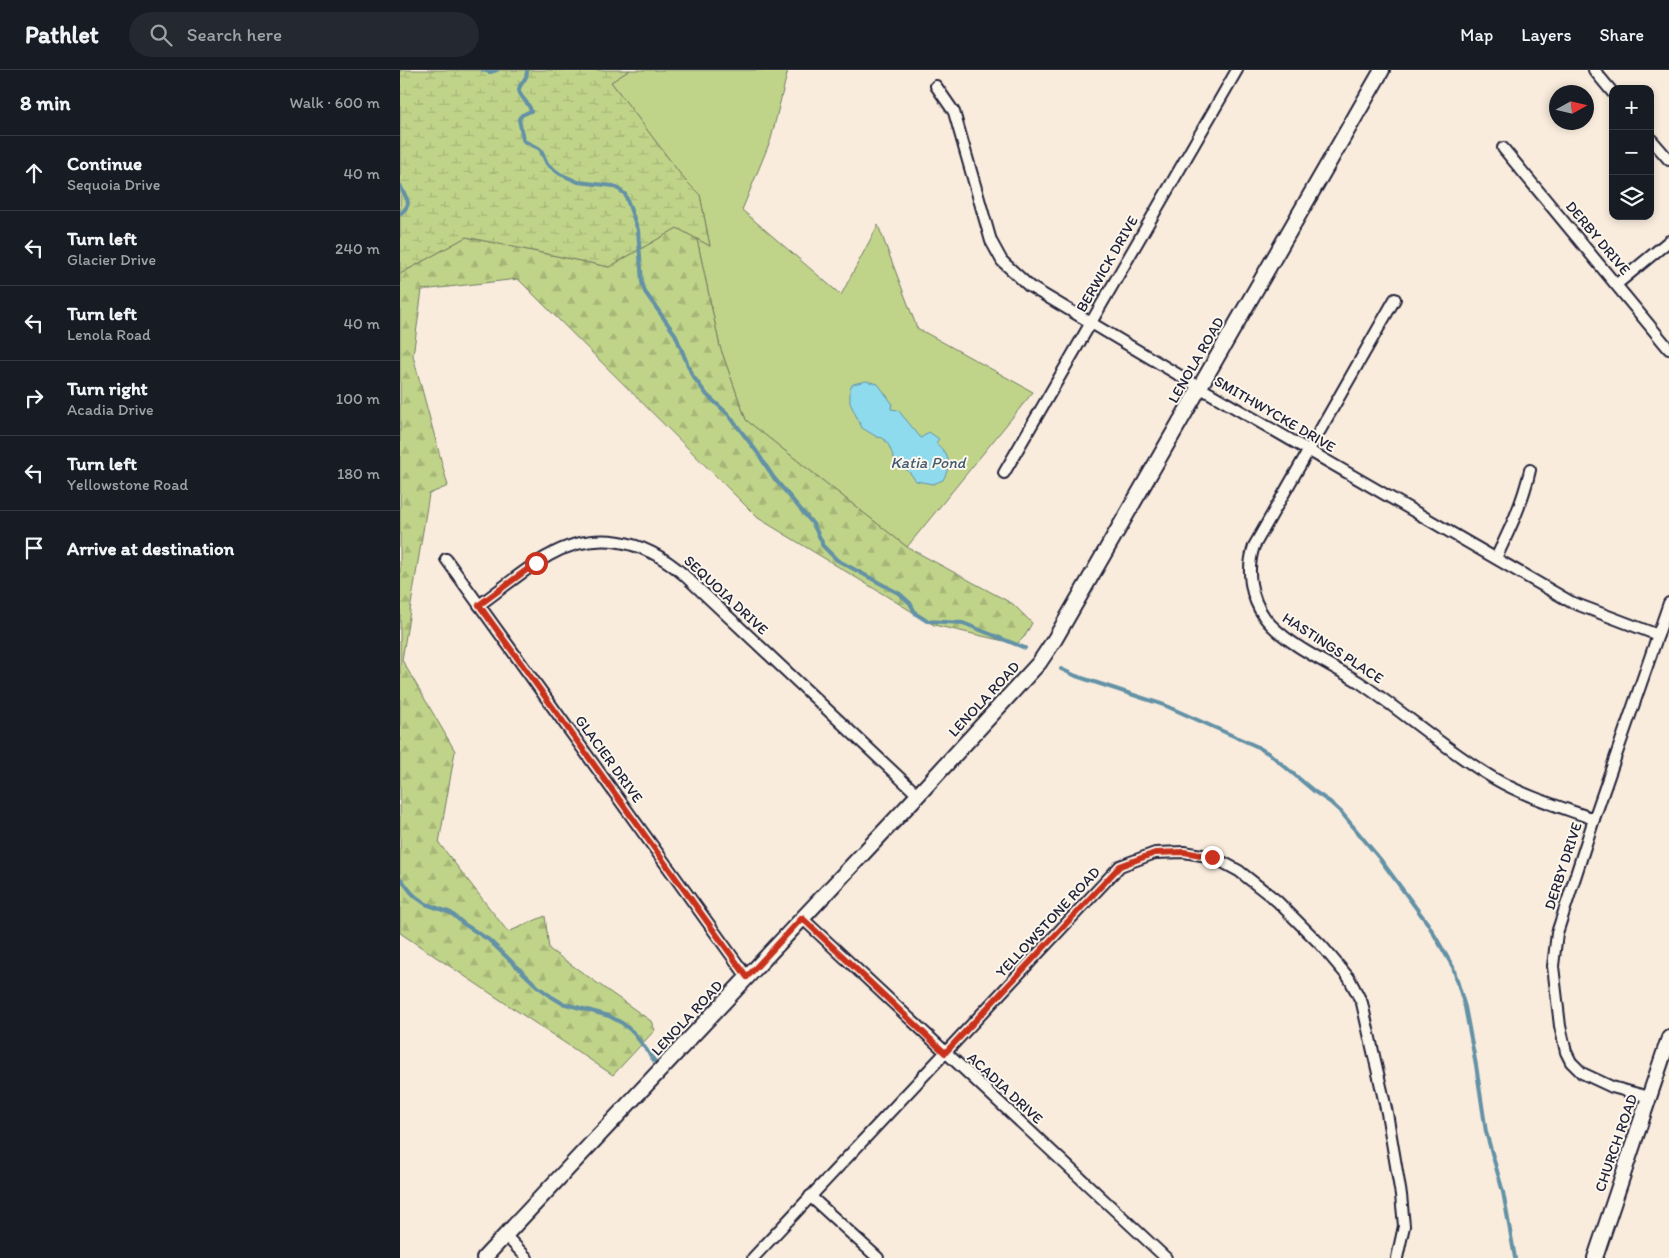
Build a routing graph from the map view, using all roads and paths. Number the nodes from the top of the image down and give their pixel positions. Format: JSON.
{"nodes":[{"id":1,"x":1237,"y":70,"type":"edge"},
{"id":2,"x":1382,"y":70,"type":"edge"},
{"id":3,"x":1594,"y":70,"type":"edge"},
{"id":4,"x":936,"y":86,"type":"dead end"},
{"id":5,"x":1609,"y":88,"type":"edge"},
{"id":6,"x":1654,"y":143,"type":"edge"},
{"id":7,"x":1503,"y":148,"type":"dead end"},
{"id":8,"x":1669,"y":160,"type":"edge"},
{"id":9,"x":1669,"y":241,"type":"edge"},
{"id":10,"x":1617,"y":284,"type":"junction"},
{"id":11,"x":1395,"y":299,"type":"dead end"},
{"id":12,"x":1091,"y":323,"type":"junction"},
{"id":13,"x":1669,"y":349,"type":"edge"},
{"id":14,"x":1199,"y":387,"type":"junction"},
{"id":15,"x":1308,"y":450,"type":"junction"},
{"id":16,"x":1530,"y":470,"type":"dead end"},
{"id":17,"x":1004,"y":473,"type":"dead end"},
{"id":18,"x":1496,"y":558,"type":"junction"},
{"id":19,"x":446,"y":559,"type":"dead end"},
{"id":20,"x":1669,"y":603,"type":"edge"},
{"id":21,"x":479,"y":605,"type":"junction"},
{"id":22,"x":1658,"y":634,"type":"junction"},
{"id":23,"x":918,"y":795,"type":"junction"},
{"id":24,"x":1594,"y":820,"type":"junction"},
{"id":25,"x":802,"y":918,"type":"junction"},
{"id":26,"x":747,"y":977,"type":"junction"},
{"id":27,"x":1669,"y":1038,"type":"edge"},
{"id":28,"x":945,"y":1053,"type":"junction"},
{"id":29,"x":1648,"y":1097,"type":"junction"},
{"id":30,"x":810,"y":1196,"type":"junction"},
{"id":31,"x":506,"y":1236,"type":"junction"},
{"id":32,"x":484,"y":1258,"type":"edge"},
{"id":33,"x":527,"y":1258,"type":"edge"},
{"id":34,"x":753,"y":1258,"type":"edge"},
{"id":35,"x":878,"y":1258,"type":"edge"},
{"id":36,"x":1166,"y":1258,"type":"edge"},
{"id":37,"x":1397,"y":1258,"type":"edge"},
{"id":38,"x":1594,"y":1258,"type":"edge"}],
"edges":[{"from":1,"to":12,"type":"street","name":"BERWICK DRIVE"},
{"from":2,"to":14,"type":"main road","name":"LENOLA ROAD"},
{"from":3,"to":5,"type":"street"},
{"from":4,"to":12,"type":"street","name":"SMITHWYCKE DRIVE"},
{"from":6,"to":8,"type":"street"},
{"from":7,"to":10,"type":"street","name":"DERBY DRIVE"},
{"from":9,"to":10,"type":"street"},
{"from":10,"to":13,"type":"street","name":"DERBY DRIVE"},
{"from":11,"to":15,"type":"street","name":"HASTINGS PLACE"},
{"from":12,"to":14,"type":"street","name":"SMITHWYCKE DRIVE"},
{"from":12,"to":17,"type":"street","name":"BERWICK DRIVE"},
{"from":14,"to":15,"type":"street","name":"SMITHWYCKE DRIVE"},
{"from":14,"to":23,"type":"main road","name":"LENOLA ROAD"},
{"from":15,"to":18,"type":"street","name":"SMITHWYCKE DRIVE"},
{"from":15,"to":24,"type":"street","name":"HASTINGS PLACE"},
{"from":16,"to":18,"type":"street"},
{"from":18,"to":22,"type":"street","name":"SMITHWYCKE DRIVE"},
{"from":19,"to":21,"type":"street","name":"GLACIER DRIVE"},
{"from":20,"to":22,"type":"street","name":"DERBY DRIVE"},
{"from":21,"to":23,"type":"street","name":"SEQUOIA DRIVE"},
{"from":21,"to":26,"type":"street","name":"GLACIER DRIVE"},
{"from":22,"to":24,"type":"street","name":"DERBY DRIVE"},
{"from":23,"to":25,"type":"main road","name":"LENOLA ROAD"},
{"from":24,"to":29,"type":"street","name":"DERBY DRIVE"},
{"from":25,"to":26,"type":"main road","name":"LENOLA ROAD"},
{"from":25,"to":28,"type":"street","name":"ACADIA DRIVE"},
{"from":26,"to":31,"type":"main road","name":"LENOLA ROAD"},
{"from":27,"to":29,"type":"main road","name":"CHURCH ROAD"},
{"from":28,"to":30,"type":"street","name":"YELLOWSTONE ROAD"},
{"from":28,"to":36,"type":"street","name":"ACADIA DRIVE"},
{"from":28,"to":37,"type":"street","name":"YELLOWSTONE ROAD"},
{"from":29,"to":38,"type":"main road","name":"CHURCH ROAD"},
{"from":30,"to":34,"type":"street","name":"YELLOWSTONE ROAD"},
{"from":30,"to":35,"type":"street"},
{"from":31,"to":32,"type":"main road","name":"LENOLA ROAD"},
{"from":31,"to":33,"type":"street"}]}
